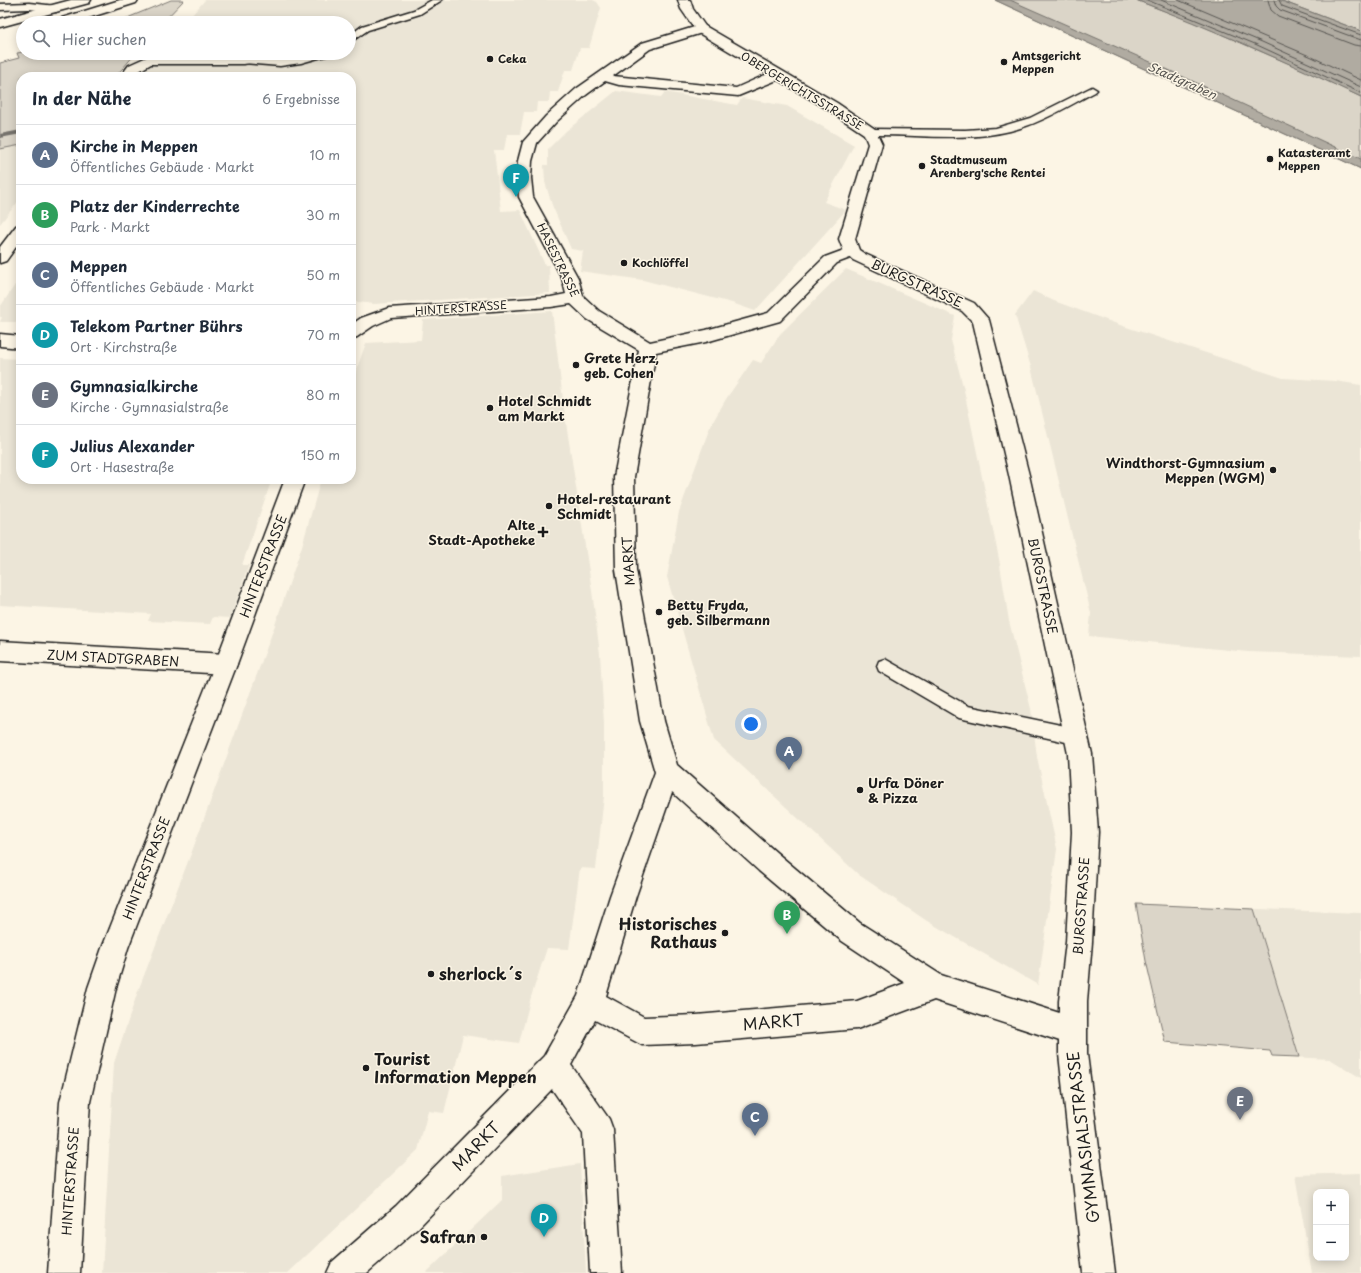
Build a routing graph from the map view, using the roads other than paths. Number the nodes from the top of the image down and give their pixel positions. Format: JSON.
{"nodes":[{"id":1,"x":85,"y":0,"type":"edge"},
{"id":2,"x":132,"y":0,"type":"edge"},
{"id":3,"x":438,"y":0,"type":"edge"},
{"id":4,"x":684,"y":0,"type":"edge"},
{"id":5,"x":0,"y":7,"type":"edge"},
{"id":6,"x":56,"y":9,"type":"junction"},
{"id":7,"x":28,"y":16,"type":"edge"},
{"id":8,"x":83,"y":16,"type":"edge"},
{"id":9,"x":16,"y":19,"type":"edge"},
{"id":10,"x":0,"y":23,"type":"edge"},
{"id":11,"x":701,"y":29,"type":"junction"},
{"id":12,"x":356,"y":35,"type":"edge"},
{"id":13,"x":149,"y":60,"type":"edge"},
{"id":14,"x":149,"y":60,"type":"edge"},
{"id":15,"x":244,"y":60,"type":"joint"},
{"id":16,"x":302,"y":60,"type":"edge"},
{"id":17,"x":131,"y":72,"type":"edge"},
{"id":18,"x":777,"y":75,"type":"junction"},
{"id":19,"x":604,"y":77,"type":"junction"},
{"id":20,"x":1092,"y":90,"type":"dead end"},
{"id":21,"x":870,"y":132,"type":"junction"},
{"id":22,"x":16,"y":236,"type":"edge"},
{"id":23,"x":852,"y":252,"type":"junction"},
{"id":24,"x":0,"y":258,"type":"edge"},
{"id":25,"x":575,"y":298,"type":"junction"},
{"id":26,"x":356,"y":330,"type":"edge"},
{"id":27,"x":0,"y":340,"type":"edge"},
{"id":28,"x":16,"y":342,"type":"edge"},
{"id":29,"x":648,"y":348,"type":"junction"},
{"id":30,"x":293,"y":484,"type":"edge"},
{"id":31,"x":0,"y":651,"type":"edge"},
{"id":32,"x":226,"y":664,"type":"junction"},
{"id":33,"x":886,"y":666,"type":"dead end"},
{"id":34,"x":1075,"y":736,"type":"junction"},
{"id":35,"x":667,"y":772,"type":"junction"},
{"id":36,"x":934,"y":986,"type":"junction"},
{"id":37,"x":1073,"y":1001,"type":"joint"},
{"id":38,"x":590,"y":1002,"type":"junction"},
{"id":39,"x":1072,"y":1031,"type":"junction"},
{"id":40,"x":554,"y":1066,"type":"junction"},
{"id":41,"x":64,"y":1273,"type":"edge"},
{"id":42,"x":343,"y":1273,"type":"edge"},
{"id":43,"x":606,"y":1273,"type":"edge"},
{"id":44,"x":1099,"y":1273,"type":"edge"}],
"edges":[{"from":1,"to":6,"type":"street"},
{"from":2,"to":8,"type":"street"},
{"from":3,"to":12,"type":"lane"},
{"from":4,"to":11,"type":"street","name":"OBERGERICHTSSTRASSE"},
{"from":5,"to":6,"type":"lane"},
{"from":6,"to":7,"type":"street"},
{"from":9,"to":10,"type":"street"},
{"from":11,"to":18,"type":"street","name":"OBERGERICHTSSTRASSE"},
{"from":11,"to":19,"type":"street","name":"HASESTRASSE"},
{"from":13,"to":17,"type":"street"},
{"from":14,"to":15,"type":"street"},
{"from":15,"to":16,"type":"lane"},
{"from":18,"to":19,"type":"street"},
{"from":18,"to":21,"type":"street","name":"OBERGERICHTSSTRASSE"},
{"from":19,"to":25,"type":"street","name":"HASESTRASSE"},
{"from":20,"to":21,"type":"lane"},
{"from":21,"to":23,"type":"street","name":"OBERGERICHTSSTRASSE"},
{"from":22,"to":24,"type":"street"},
{"from":23,"to":29,"type":"street"},
{"from":23,"to":34,"type":"street","name":"BURGSTRASSE"},
{"from":25,"to":26,"type":"street","name":"HINTERSTRASSE"},
{"from":25,"to":29,"type":"street","name":"HASESTRASSE"},
{"from":27,"to":28,"type":"street"},
{"from":29,"to":35,"type":"street","name":"MARKT"},
{"from":30,"to":32,"type":"street","name":"HINTERSTRASSE"},
{"from":31,"to":32,"type":"street","name":"ZUM STADTGRABEN"},
{"from":32,"to":41,"type":"street","name":"HINTERSTRASSE"},
{"from":33,"to":34,"type":"lane"},
{"from":34,"to":37,"type":"street","name":"BURGSTRASSE"},
{"from":35,"to":36,"type":"street"},
{"from":35,"to":38,"type":"street","name":"MARKT"},
{"from":36,"to":38,"type":"street","name":"MARKT"},
{"from":36,"to":39,"type":"street"},
{"from":37,"to":39,"type":"street","name":"GYMNASIALSTRASSE"},
{"from":38,"to":40,"type":"street","name":"MARKT"},
{"from":39,"to":44,"type":"street","name":"GYMNASIALSTRASSE"},
{"from":40,"to":42,"type":"street","name":"MARKT"},
{"from":40,"to":43,"type":"street"}]}
